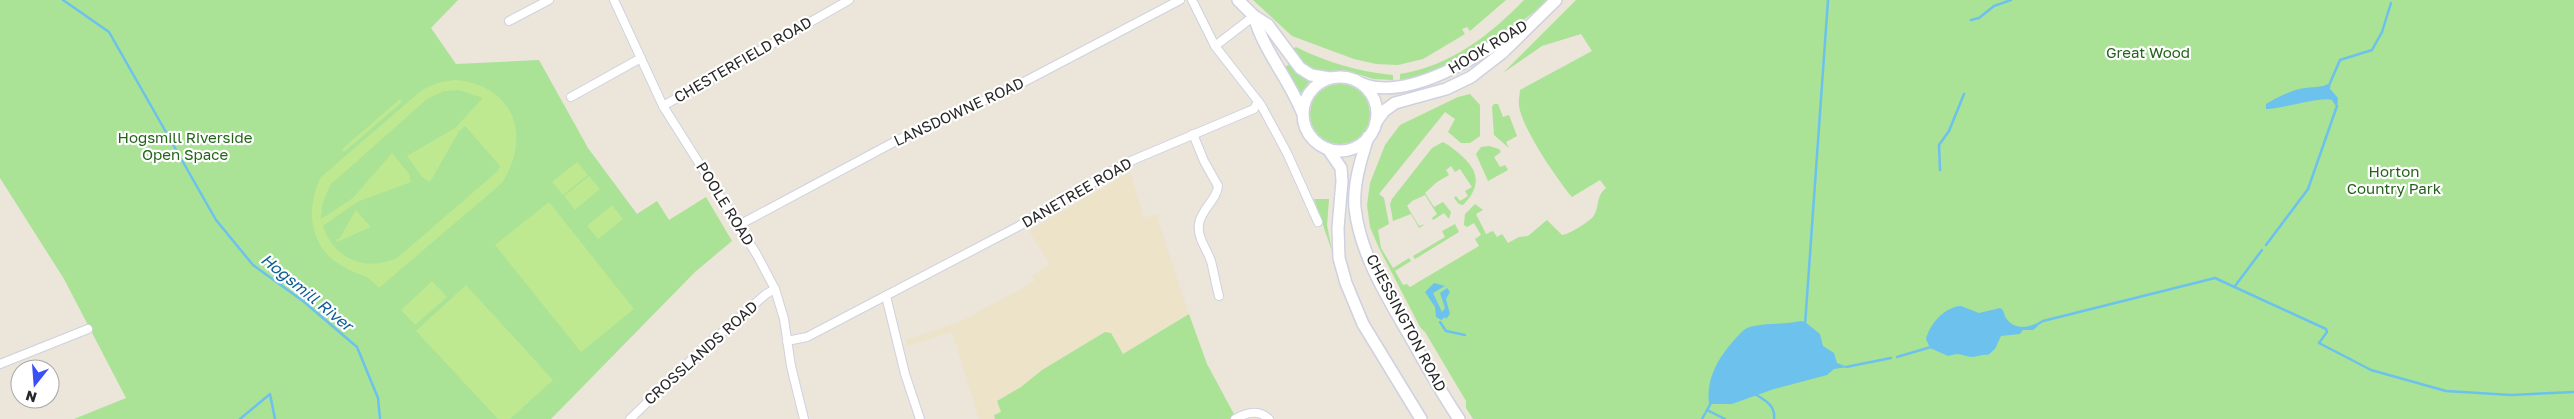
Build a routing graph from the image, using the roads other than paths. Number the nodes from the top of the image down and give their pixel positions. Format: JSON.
{"nodes":[{"id":1,"x":549,"y":0,"type":"edge"},
{"id":2,"x":614,"y":0,"type":"edge"},
{"id":3,"x":849,"y":0,"type":"edge"},
{"id":4,"x":1180,"y":0,"type":"edge"},
{"id":5,"x":1238,"y":0,"type":"edge"},
{"id":6,"x":1556,"y":0,"type":"edge"},
{"id":7,"x":1191,"y":1,"type":"edge"},
{"id":8,"x":1254,"y":16,"type":"junction"},
{"id":9,"x":1536,"y":18,"type":"junction"},
{"id":10,"x":509,"y":21,"type":"dead end"},
{"id":11,"x":1215,"y":46,"type":"junction"},
{"id":12,"x":641,"y":58,"type":"junction"},
{"id":13,"x":1330,"y":78,"type":"junction"},
{"id":14,"x":1352,"y":79,"type":"junction"},
{"id":15,"x":571,"y":97,"type":"dead end"},
{"id":16,"x":1258,"y":101,"type":"junction"},
{"id":17,"x":664,"y":106,"type":"junction"},
{"id":18,"x":1302,"y":112,"type":"junction"},
{"id":19,"x":1375,"y":123,"type":"junction"},
{"id":20,"x":1193,"y":134,"type":"junction"},
{"id":21,"x":1368,"y":137,"type":"junction"},
{"id":22,"x":1328,"y":149,"type":"junction"},
{"id":23,"x":1318,"y":222,"type":"dead end"},
{"id":24,"x":739,"y":226,"type":"junction"},
{"id":25,"x":775,"y":289,"type":"junction"},
{"id":26,"x":886,"y":296,"type":"junction"},
{"id":27,"x":1219,"y":296,"type":"dead end"},
{"id":28,"x":88,"y":329,"type":"dead end"},
{"id":29,"x":787,"y":341,"type":"junction"},
{"id":30,"x":0,"y":364,"type":"edge"},
{"id":31,"x":630,"y":419,"type":"edge"},
{"id":32,"x":804,"y":419,"type":"edge"},
{"id":33,"x":920,"y":419,"type":"edge"},
{"id":34,"x":1235,"y":419,"type":"edge"},
{"id":35,"x":1269,"y":419,"type":"edge"},
{"id":36,"x":1421,"y":419,"type":"edge"},
{"id":37,"x":1459,"y":419,"type":"edge"}],
"edges":[{"from":1,"to":10,"type":"street"},
{"from":2,"to":12,"type":"street","name":"POOLE ROAD"},
{"from":3,"to":17,"type":"street","name":"CHESTERFIELD ROAD"},
{"from":4,"to":24,"type":"street","name":"LANSDOWNE ROAD"},
{"from":5,"to":8,"type":"main road","name":"CHESSINGTON ROAD"},
{"from":6,"to":9,"type":"main road","name":"HOOK ROAD"},
{"from":7,"to":11,"type":"street"},
{"from":8,"to":11,"type":"street"},
{"from":8,"to":13,"type":"main road","name":"CHESSINGTON ROAD"},
{"from":8,"to":18,"type":"main road","name":"CHESSINGTON ROAD"},
{"from":9,"to":14,"type":"main road","name":"HOOK ROAD"},
{"from":9,"to":19,"type":"main road","name":"HOOK ROAD"},
{"from":11,"to":16,"type":"street"},
{"from":12,"to":15,"type":"street"},
{"from":12,"to":17,"type":"street","name":"POOLE ROAD"},
{"from":13,"to":14,"type":"main road","name":"CHESSINGTON ROAD"},
{"from":13,"to":18,"type":"main road"},
{"from":14,"to":19,"type":"main road","name":"CHESSINGTON ROAD"},
{"from":16,"to":20,"type":"street","name":"DANETREE ROAD"},
{"from":16,"to":23,"type":"street"},
{"from":17,"to":24,"type":"street","name":"POOLE ROAD"},
{"from":18,"to":22,"type":"main road","name":"CHESSINGTON ROAD"},
{"from":19,"to":21,"type":"main road","name":"CHESSINGTON ROAD"},
{"from":20,"to":26,"type":"street","name":"DANETREE ROAD"},
{"from":20,"to":27,"type":"street"},
{"from":21,"to":22,"type":"main road"},
{"from":21,"to":37,"type":"main road","name":"CHESSINGTON ROAD"},
{"from":22,"to":36,"type":"main road","name":"CHESSINGTON ROAD"},
{"from":24,"to":25,"type":"street","name":"POOLE ROAD"},
{"from":25,"to":29,"type":"street","name":"POOLE ROAD"},
{"from":25,"to":31,"type":"street","name":"CROSSLANDS ROAD"},
{"from":26,"to":29,"type":"street","name":"DANETREE ROAD"},
{"from":26,"to":33,"type":"street"},
{"from":28,"to":30,"type":"street"},
{"from":29,"to":32,"type":"street","name":"POOLE ROAD"},
{"from":34,"to":35,"type":"street"}]}
